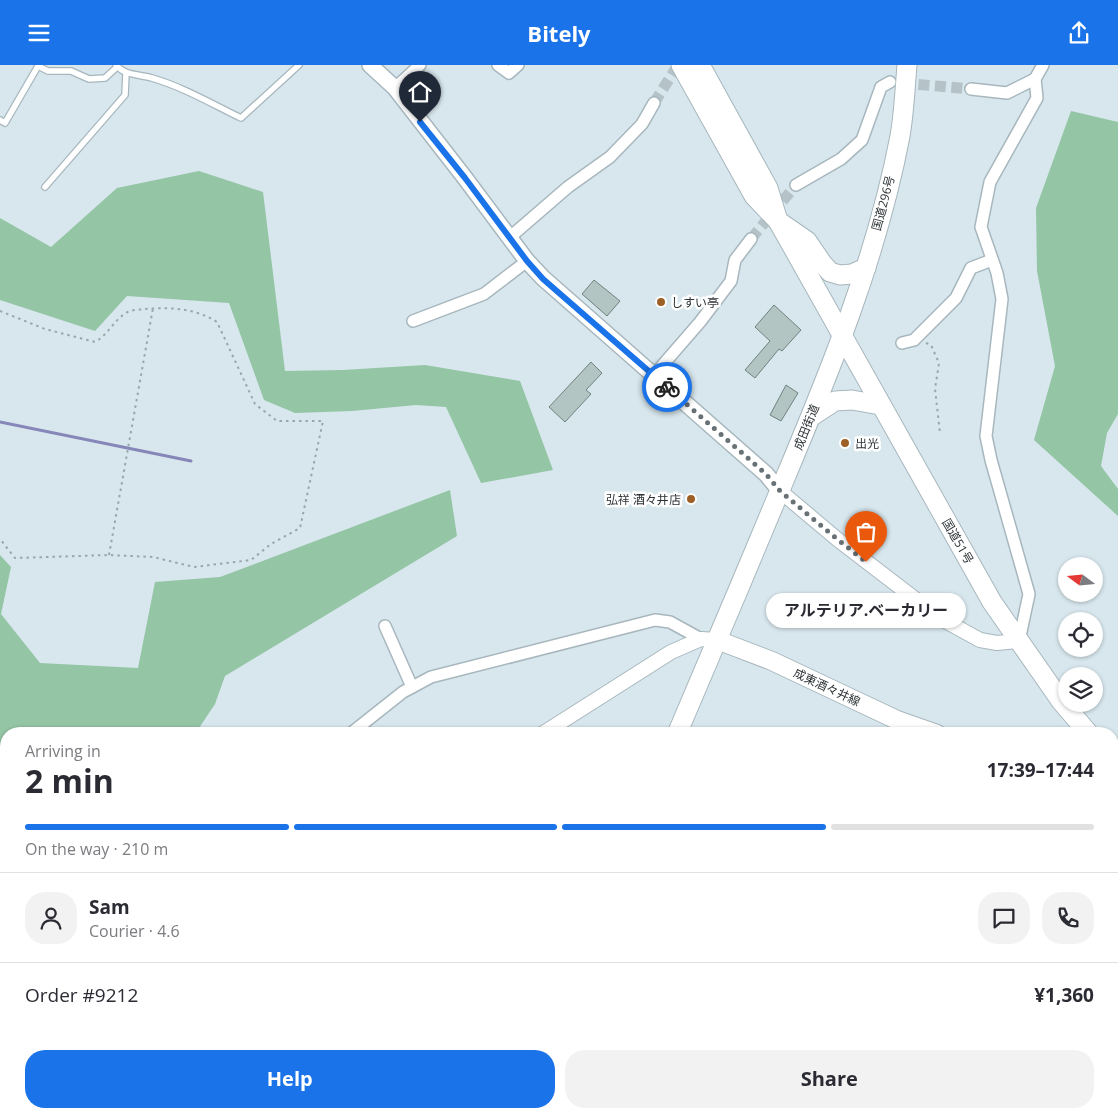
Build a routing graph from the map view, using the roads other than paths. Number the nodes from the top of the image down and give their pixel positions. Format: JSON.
{"nodes":[{"id":1,"x":298,"y":65,"type":"edge"},
{"id":2,"x":370,"y":65,"type":"edge"},
{"id":3,"x":420,"y":65,"type":"edge"},
{"id":4,"x":498,"y":65,"type":"edge"},
{"id":5,"x":518,"y":65,"type":"edge"},
{"id":6,"x":681,"y":65,"type":"edge"},
{"id":7,"x":700,"y":65,"type":"edge"},
{"id":8,"x":907,"y":65,"type":"edge"},
{"id":9,"x":1043,"y":65,"type":"edge"},
{"id":10,"x":37,"y":66,"type":"edge"},
{"id":11,"x":116,"y":66,"type":"edge"},
{"id":12,"x":126,"y":73,"type":"junction"},
{"id":13,"x":1035,"y":79,"type":"junction"},
{"id":14,"x":890,"y":83,"type":"dead end"},
{"id":15,"x":395,"y":88,"type":"junction"},
{"id":16,"x":971,"y":89,"type":"tunnel mouth"},
{"id":17,"x":654,"y":103,"type":"tunnel mouth"},
{"id":18,"x":0,"y":120,"type":"edge"},
{"id":19,"x":796,"y":185,"type":"tunnel mouth"},
{"id":20,"x":45,"y":187,"type":"dead end"},
{"id":21,"x":778,"y":221,"type":"junction"},
{"id":22,"x":509,"y":239,"type":"junction"},
{"id":23,"x":750,"y":239,"type":"tunnel mouth"},
{"id":24,"x":992,"y":260,"type":"junction"},
{"id":25,"x":527,"y":261,"type":"junction"},
{"id":26,"x":866,"y":268,"type":"junction"},
{"id":27,"x":413,"y":321,"type":"dead end"},
{"id":28,"x":842,"y":338,"type":"junction"},
{"id":29,"x":902,"y":343,"type":"dead end"},
{"id":30,"x":654,"y":375,"type":"junction"},
{"id":31,"x":880,"y":405,"type":"junction"},
{"id":32,"x":812,"y":416,"type":"junction"},
{"id":33,"x":780,"y":491,"type":"junction"},
{"id":34,"x":385,"y":626,"type":"dead end"},
{"id":35,"x":709,"y":639,"type":"junction"},
{"id":36,"x":1019,"y":641,"type":"junction"},
{"id":37,"x":412,"y":687,"type":"junction"},
{"id":38,"x":359,"y":727,"type":"edge"},
{"id":39,"x":553,"y":727,"type":"edge"},
{"id":40,"x":679,"y":727,"type":"edge"},
{"id":41,"x":917,"y":727,"type":"edge"},
{"id":42,"x":1083,"y":727,"type":"edge"}],
"edges":[{"from":1,"to":12,"type":"lane"},
{"from":2,"to":15,"type":"main road"},
{"from":3,"to":15,"type":"street"},
{"from":4,"to":5,"type":"street"},
{"from":6,"to":21,"type":"highway"},
{"from":7,"to":21,"type":"highway"},
{"from":8,"to":26,"type":"highway","name":"国道296号"},
{"from":9,"to":13,"type":"street"},
{"from":10,"to":11,"type":"lane"},
{"from":10,"to":18,"type":"lane"},
{"from":11,"to":12,"type":"lane"},
{"from":12,"to":20,"type":"lane"},
{"from":13,"to":16,"type":"street"},
{"from":13,"to":24,"type":"street"},
{"from":14,"to":19,"type":"street"},
{"from":15,"to":22,"type":"main road"},
{"from":17,"to":22,"type":"street"},
{"from":21,"to":26,"type":"highway"},
{"from":21,"to":28,"type":"highway"},
{"from":22,"to":25,"type":"main road"},
{"from":23,"to":30,"type":"street"},
{"from":24,"to":29,"type":"street"},
{"from":24,"to":36,"type":"street"},
{"from":25,"to":27,"type":"street"},
{"from":25,"to":30,"type":"main road"},
{"from":26,"to":28,"type":"highway","name":"国道296号"},
{"from":28,"to":31,"type":"highway","name":"国道51号"},
{"from":28,"to":32,"type":"highway","name":"成田街道"},
{"from":30,"to":33,"type":"main road"},
{"from":31,"to":32,"type":"highway"},
{"from":31,"to":36,"type":"highway","name":"国道51号"},
{"from":32,"to":33,"type":"highway","name":"成田街道"},
{"from":33,"to":35,"type":"highway","name":"成田街道"},
{"from":33,"to":36,"type":"street"},
{"from":34,"to":37,"type":"street"},
{"from":35,"to":37,"type":"street"},
{"from":35,"to":39,"type":"street"},
{"from":35,"to":40,"type":"highway","name":"成田街道"},
{"from":35,"to":41,"type":"main road","name":"成東酒々井線"},
{"from":36,"to":42,"type":"highway","name":"国道51号"},
{"from":37,"to":38,"type":"street"}]}
